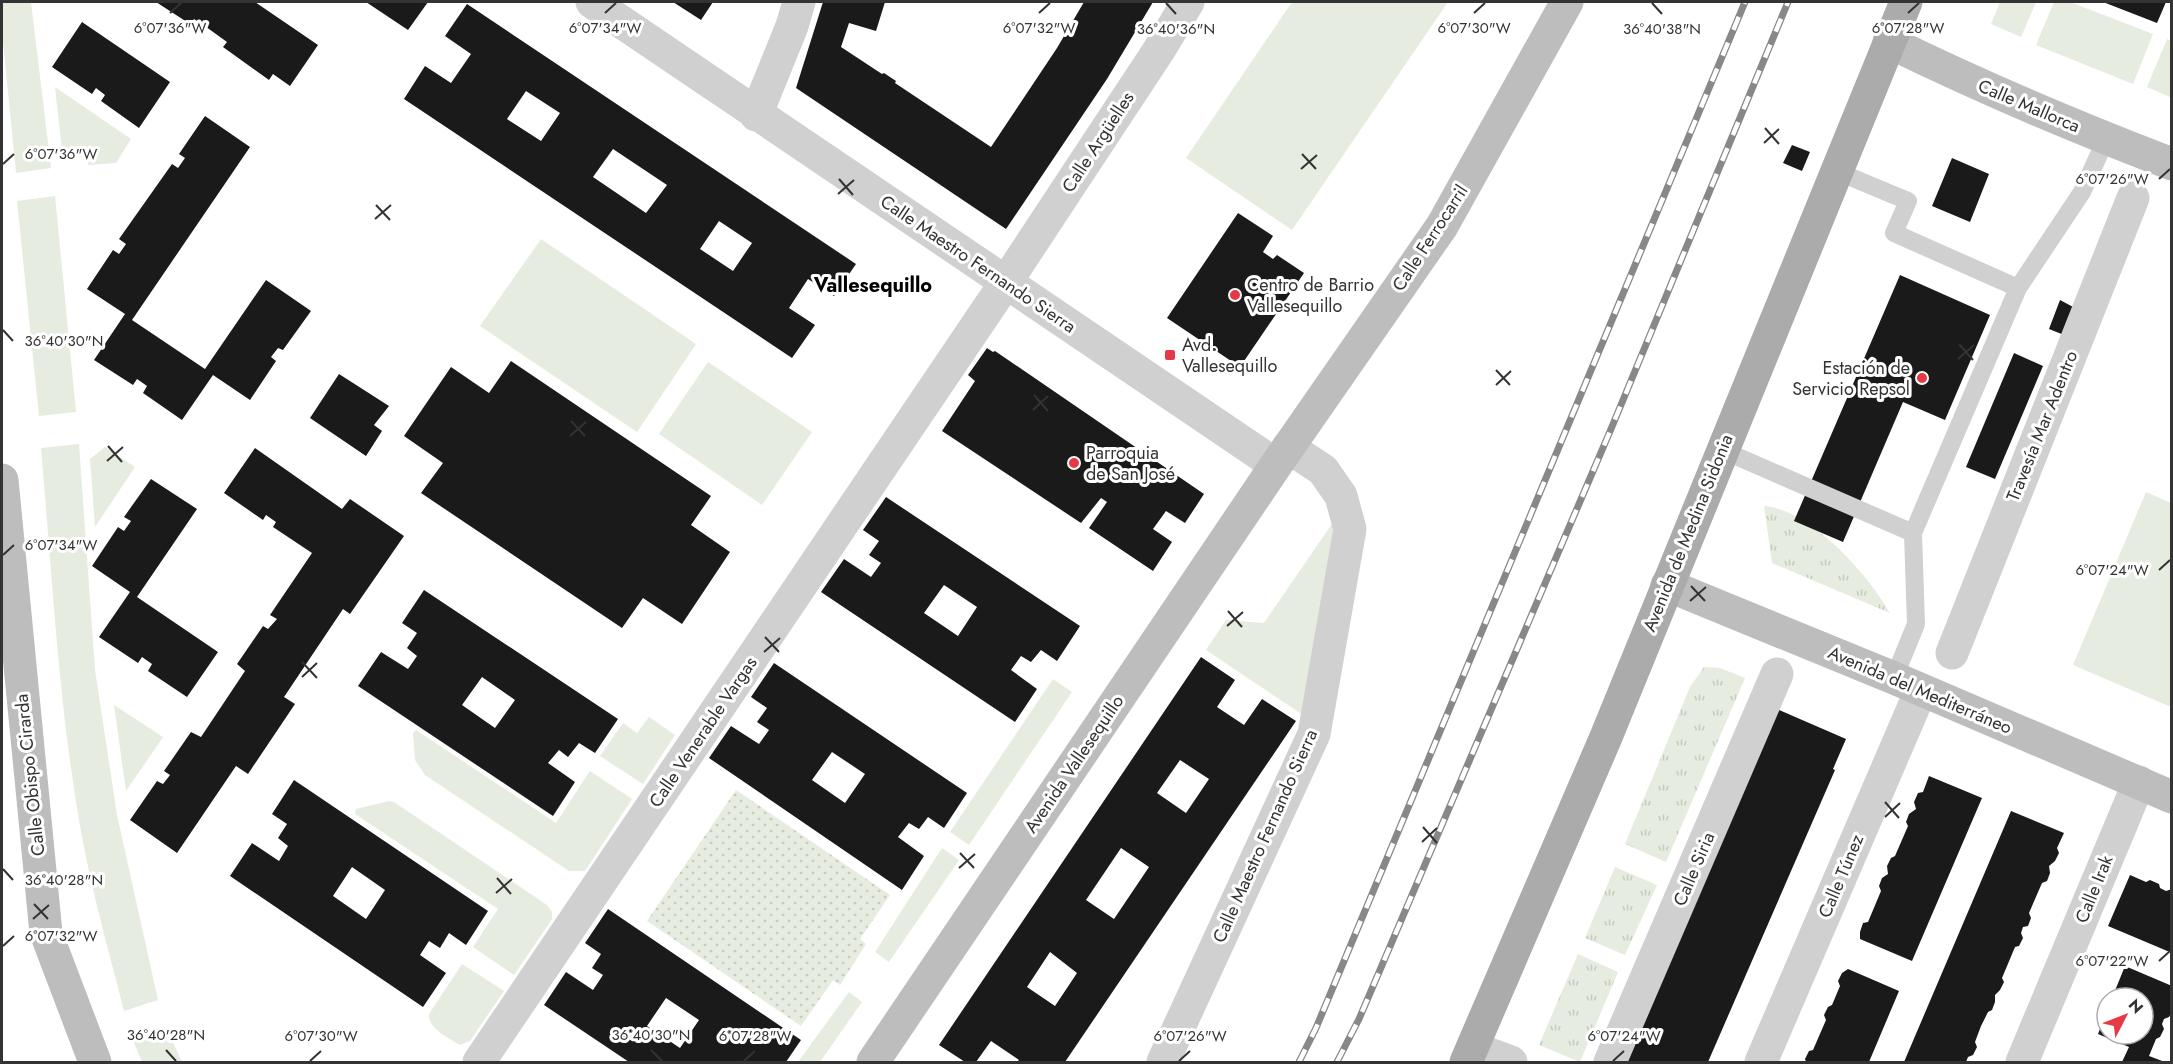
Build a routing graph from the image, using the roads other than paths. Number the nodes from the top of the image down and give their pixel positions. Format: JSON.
{"nodes":[{"id":1,"x":592,"y":2,"type":"edge"},
{"id":2,"x":798,"y":2,"type":"edge"},
{"id":3,"x":1188,"y":2,"type":"edge"},
{"id":4,"x":1567,"y":2,"type":"edge"},
{"id":5,"x":1906,"y":2,"type":"edge"},
{"id":6,"x":1889,"y":42,"type":"junction"},
{"id":7,"x":756,"y":115,"type":"junction"},
{"id":8,"x":2106,"y":139,"type":"junction"},
{"id":9,"x":2172,"y":164,"type":"edge"},
{"id":10,"x":1836,"y":171,"type":"junction"},
{"id":11,"x":2133,"y":198,"type":"dead end"},
{"id":12,"x":1006,"y":282,"type":"junction"},
{"id":13,"x":2018,"y":288,"type":"junction"},
{"id":14,"x":1722,"y":450,"type":"junction"},
{"id":15,"x":1282,"y":456,"type":"junction"},
{"id":16,"x":2,"y":480,"type":"edge"},
{"id":17,"x":1913,"y":533,"type":"junction"},
{"id":18,"x":1667,"y":585,"type":"junction"},
{"id":19,"x":1952,"y":653,"type":"dead end"},
{"id":20,"x":1777,"y":674,"type":"dead end"},
{"id":21,"x":1907,"y":684,"type":"junction"},
{"id":22,"x":2139,"y":782,"type":"junction"},
{"id":23,"x":2172,"y":797,"type":"edge"},
{"id":24,"x":1469,"y":1055,"type":"edge"},
{"id":25,"x":95,"y":1062,"type":"edge"},
{"id":26,"x":479,"y":1062,"type":"edge"},
{"id":27,"x":873,"y":1062,"type":"edge"},
{"id":28,"x":1163,"y":1062,"type":"edge"},
{"id":29,"x":1511,"y":1062,"type":"edge"},
{"id":30,"x":1610,"y":1062,"type":"edge"},
{"id":31,"x":1761,"y":1062,"type":"edge"},
{"id":32,"x":2022,"y":1062,"type":"edge"}],
"edges":[{"from":1,"to":7,"type":"street","name":"Calle Maestro Fernando Sierra"},
{"from":2,"to":7,"type":"street"},
{"from":3,"to":12,"type":"street","name":"Calle Argüelles"},
{"from":4,"to":15,"type":"street","name":"Calle Ferrocarril"},
{"from":5,"to":6,"type":"main road","name":"Avenida de Medina Sidonia"},
{"from":6,"to":8,"type":"street","name":"Calle Mallorca"},
{"from":6,"to":10,"type":"main road","name":"Avenida de Medina Sidonia"},
{"from":7,"to":12,"type":"street","name":"Calle Maestro Fernando Sierra"},
{"from":8,"to":9,"type":"street","name":"Calle Mallorca"},
{"from":8,"to":13,"type":"lane"},
{"from":10,"to":13,"type":"lane"},
{"from":10,"to":14,"type":"main road","name":"Avenida de Medina Sidonia"},
{"from":11,"to":19,"type":"street","name":"Travesía Mar Adentro"},
{"from":12,"to":15,"type":"street","name":"Calle Maestro Fernando Sierra"},
{"from":12,"to":26,"type":"street","name":"Calle Venerable Vargas"},
{"from":13,"to":17,"type":"lane"},
{"from":14,"to":17,"type":"lane"},
{"from":14,"to":18,"type":"main road","name":"Avenida de Medina Sidonia"},
{"from":15,"to":27,"type":"street","name":"Avenida Vallesequillo"},
{"from":15,"to":28,"type":"street","name":"Calle Maestro Fernando Sierra"},
{"from":16,"to":25,"type":"street","name":"Calle Obispo Cirarda"},
{"from":17,"to":21,"type":"lane"},
{"from":18,"to":21,"type":"street","name":"Avenida del Mediterráneo"},
{"from":18,"to":24,"type":"main road","name":"Avenida de Medina Sidonia"},
{"from":20,"to":30,"type":"street","name":"Calle Siria"},
{"from":21,"to":22,"type":"street","name":"Avenida del Mediterráneo"},
{"from":21,"to":31,"type":"street","name":"Calle Túnez"},
{"from":22,"to":23,"type":"street","name":"Avenida del Mediterráneo"},
{"from":22,"to":32,"type":"street","name":"Calle Irak"},
{"from":24,"to":29,"type":"street"}]}
